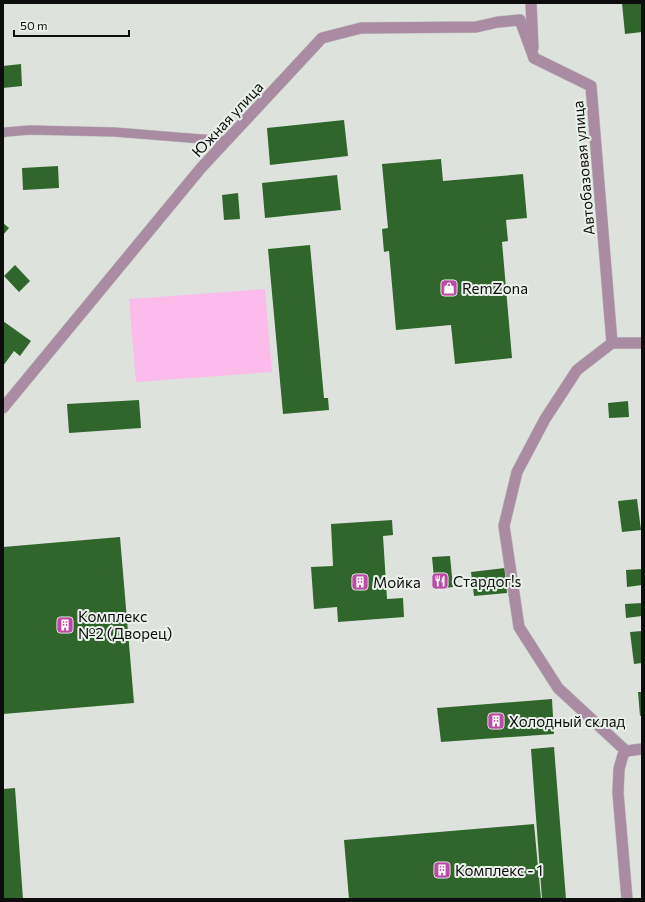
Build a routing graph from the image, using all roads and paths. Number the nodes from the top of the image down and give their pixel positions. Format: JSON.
{"nodes":[{"id":1,"x":531,"y":3,"type":"edge"},
{"id":2,"x":534,"y":58,"type":"junction"},
{"id":3,"x":3,"y":134,"type":"edge"},
{"id":4,"x":227,"y":141,"type":"junction"},
{"id":5,"x":612,"y":343,"type":"junction"},
{"id":6,"x":642,"y":343,"type":"edge"},
{"id":7,"x":3,"y":408,"type":"edge"},
{"id":8,"x":642,"y":749,"type":"edge"},
{"id":9,"x":626,"y":751,"type":"junction"},
{"id":10,"x":627,"y":899,"type":"edge"}],
"edges":[{"from":1,"to":2,"type":"street"},
{"from":2,"to":4,"type":"street","name":"Южная улица"},
{"from":2,"to":5,"type":"street","name":"Автобазовая улица"},
{"from":3,"to":4,"type":"lane"},
{"from":4,"to":7,"type":"street","name":"Южная улица"},
{"from":5,"to":6,"type":"street"},
{"from":5,"to":9,"type":"street"},
{"from":8,"to":9,"type":"street"},
{"from":9,"to":10,"type":"street"}]}
